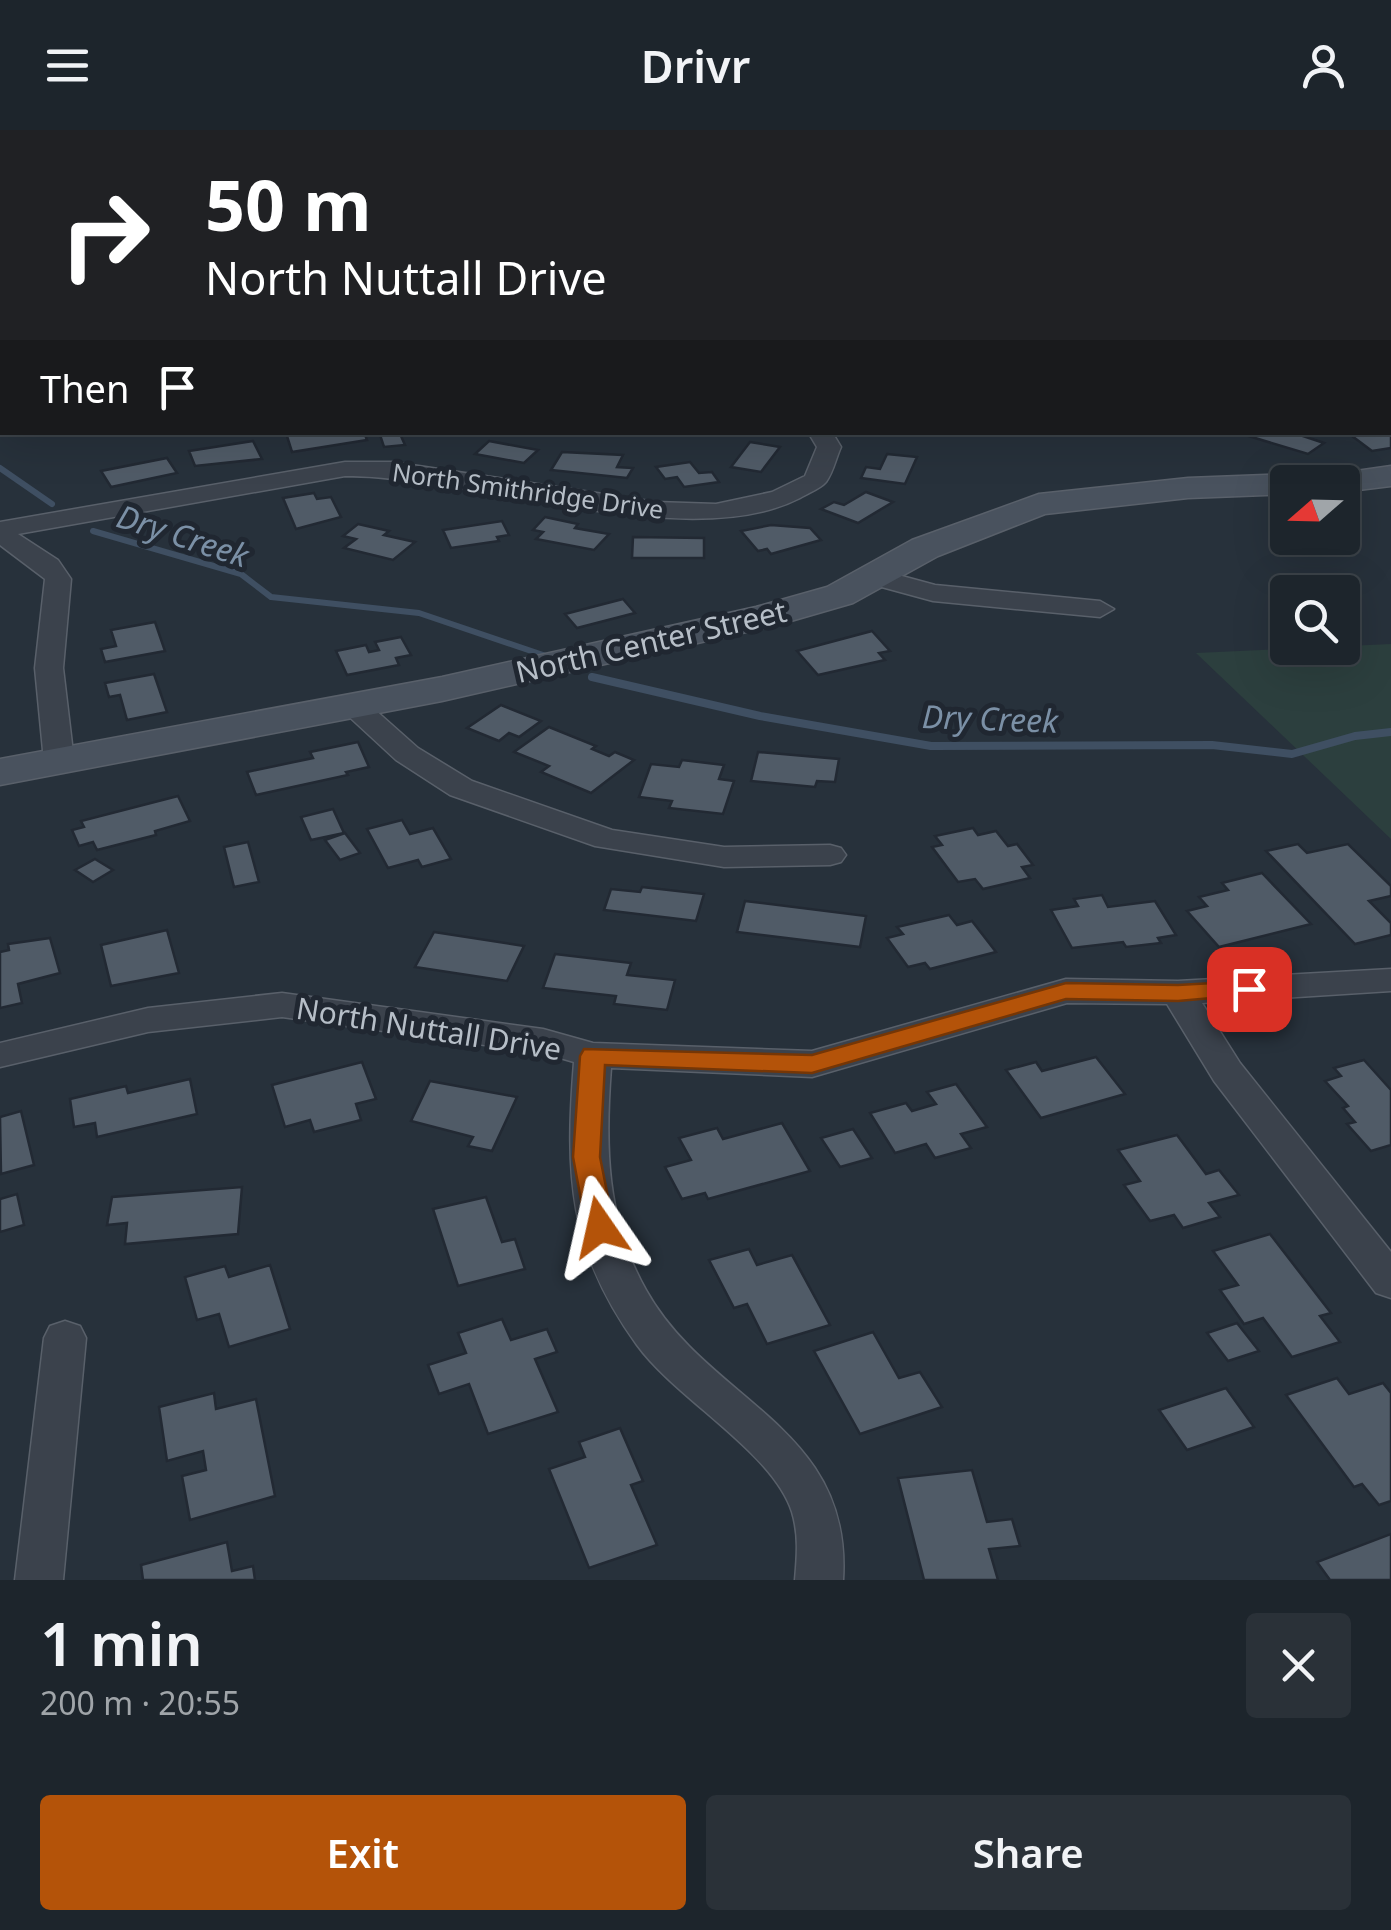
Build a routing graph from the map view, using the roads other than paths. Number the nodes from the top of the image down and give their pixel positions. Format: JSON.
{"nodes":[{"id":1,"x":822,"y":435,"type":"edge"},
{"id":2,"x":1391,"y":476,"type":"edge"},
{"id":3,"x":1360,"y":480,"type":"edge"},
{"id":4,"x":1270,"y":485,"type":"edge"},
{"id":5,"x":0,"y":532,"type":"edge"},
{"id":6,"x":876,"y":577,"type":"junction"},
{"id":7,"x":1100,"y":609,"type":"dead end"},
{"id":8,"x":354,"y":706,"type":"junction"},
{"id":9,"x":59,"y":761,"type":"junction"},
{"id":10,"x":0,"y":772,"type":"edge"},
{"id":11,"x":830,"y":855,"type":"dead end"},
{"id":12,"x":1391,"y":980,"type":"edge"},
{"id":13,"x":1178,"y":993,"type":"junction"},
{"id":14,"x":0,"y":1054,"type":"edge"},
{"id":15,"x":593,"y":1056,"type":"junction"},
{"id":16,"x":1391,"y":1282,"type":"edge"},
{"id":17,"x":64,"y":1338,"type":"dead end"},
{"id":18,"x":39,"y":1580,"type":"edge"},
{"id":19,"x":819,"y":1580,"type":"edge"}],
"edges":[{"from":1,"to":5,"type":"street","name":"North Smithridge Drive"},
{"from":2,"to":3,"type":"street"},
{"from":4,"to":6,"type":"street","name":"North Center Street"},
{"from":5,"to":9,"type":"street"},
{"from":6,"to":7,"type":"street"},
{"from":6,"to":8,"type":"street","name":"North Center Street"},
{"from":8,"to":9,"type":"street","name":"North Center Street"},
{"from":8,"to":11,"type":"street"},
{"from":9,"to":10,"type":"street","name":"North Center Street"},
{"from":12,"to":13,"type":"street","name":"North Nuttall Drive"},
{"from":13,"to":15,"type":"street","name":"North Nuttall Drive"},
{"from":13,"to":16,"type":"street"},
{"from":14,"to":15,"type":"street","name":"North Nuttall Drive"},
{"from":15,"to":19,"type":"street"},
{"from":17,"to":18,"type":"street"}]}
